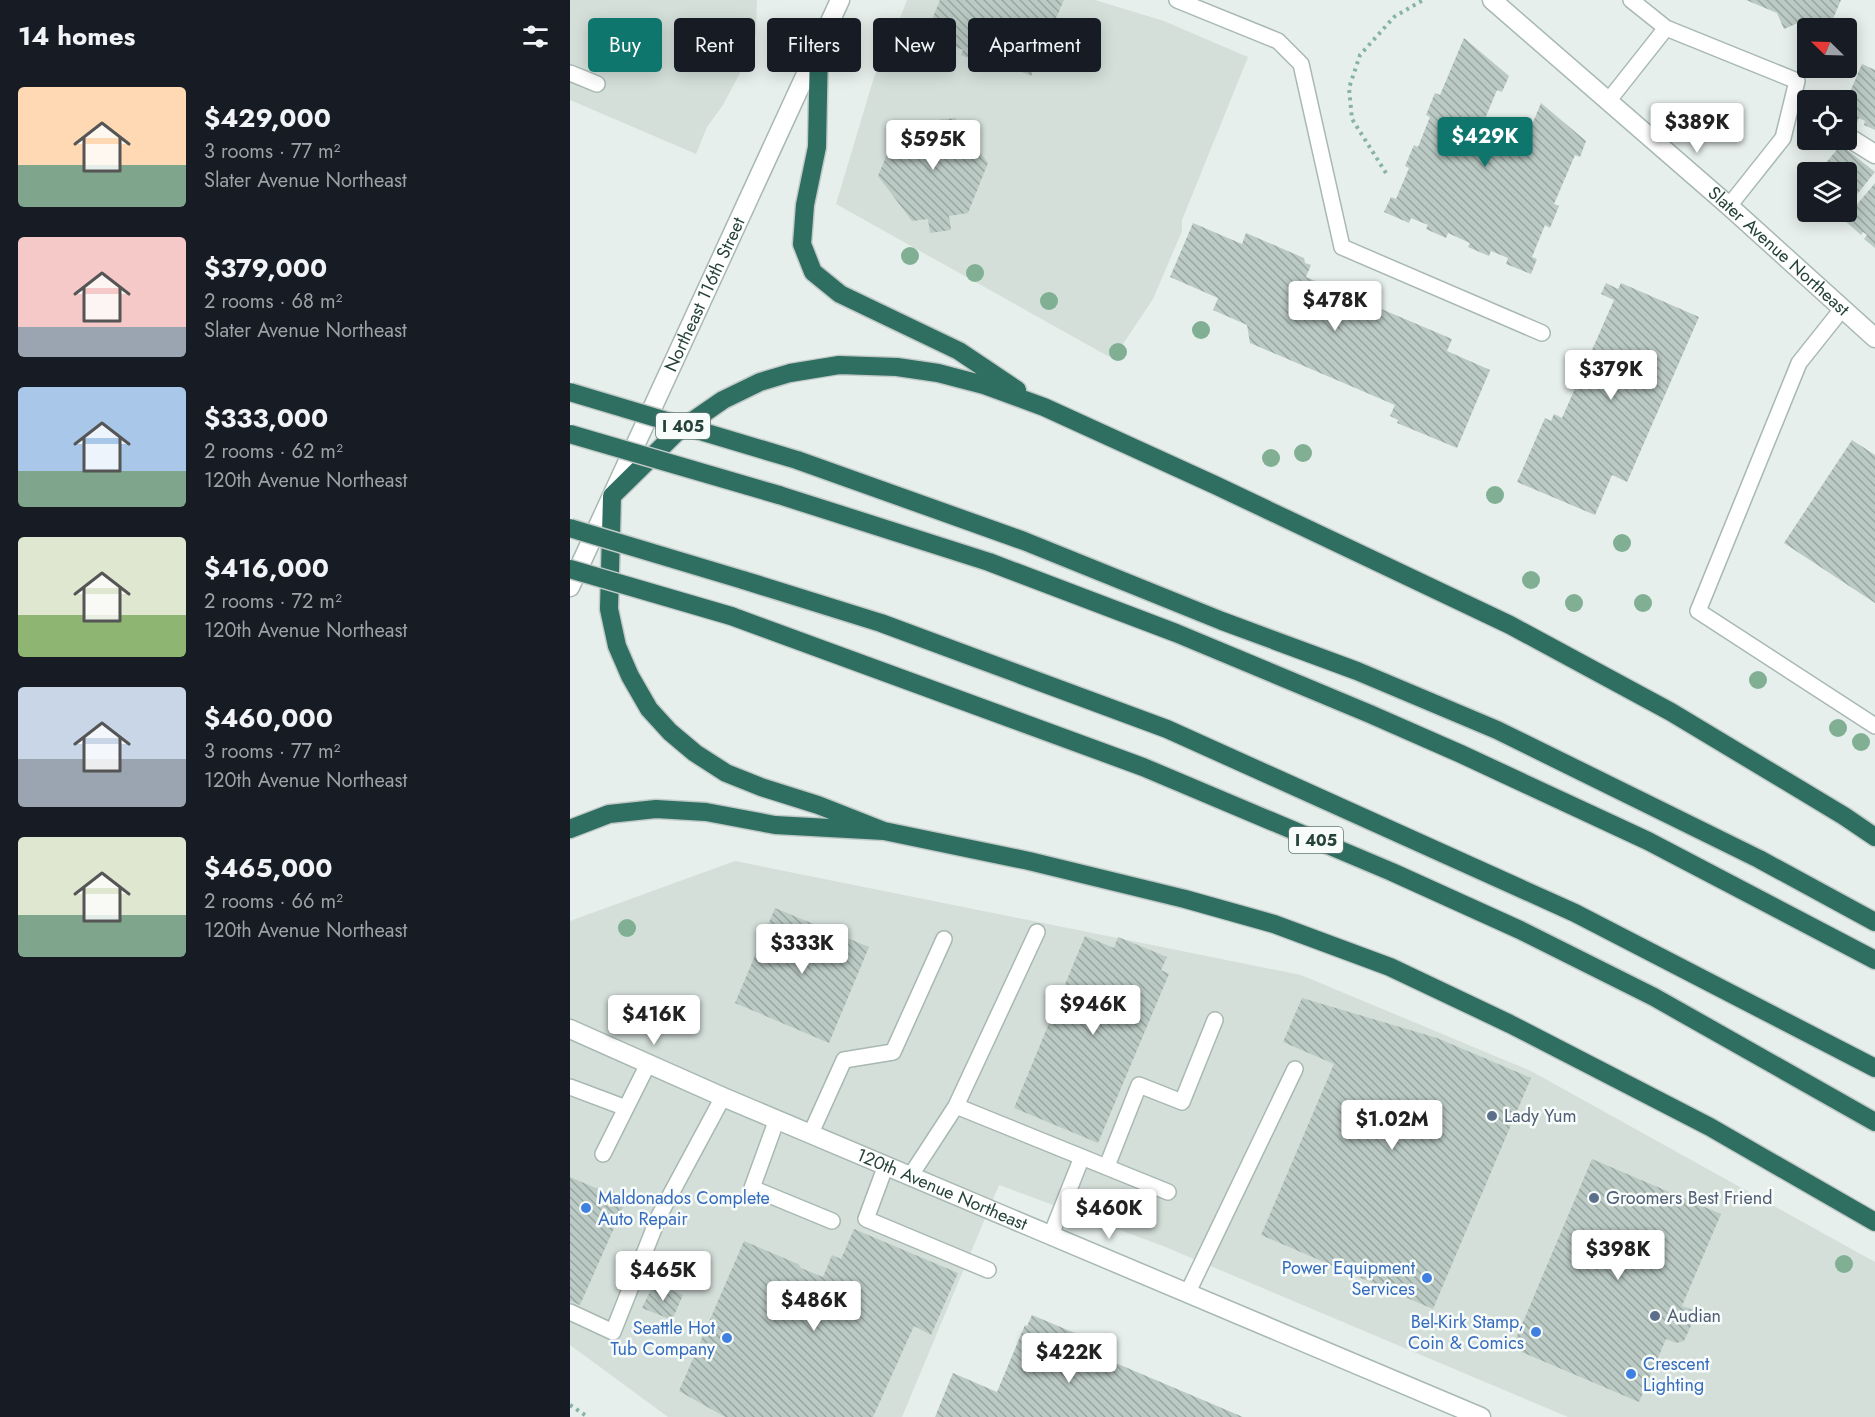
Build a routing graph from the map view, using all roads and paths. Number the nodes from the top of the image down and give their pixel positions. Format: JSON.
{"nodes":[{"id":1,"x":840,"y":0,"type":"edge"},
{"id":2,"x":1177,"y":0,"type":"edge"},
{"id":3,"x":1424,"y":0,"type":"edge"},
{"id":4,"x":1492,"y":0,"type":"edge"},
{"id":5,"x":1631,"y":0,"type":"edge"},
{"id":6,"x":832,"y":18,"type":"edge"},
{"id":7,"x":1666,"y":28,"type":"junction"},
{"id":8,"x":807,"y":72,"type":"edge"},
{"id":9,"x":818,"y":72,"type":"edge"},
{"id":10,"x":570,"y":73,"type":"edge"},
{"id":11,"x":597,"y":84,"type":"dead end"},
{"id":12,"x":1609,"y":100,"type":"junction"},
{"id":13,"x":1857,"y":143,"type":"edge"},
{"id":14,"x":1875,"y":154,"type":"edge"},
{"id":15,"x":1386,"y":173,"type":"dead end"},
{"id":16,"x":1729,"y":206,"type":"junction"},
{"id":17,"x":1842,"y":309,"type":"junction"},
{"id":18,"x":1542,"y":333,"type":"dead end"},
{"id":19,"x":1875,"y":338,"type":"edge"},
{"id":20,"x":570,"y":392,"type":"edge"},
{"id":21,"x":1044,"y":408,"type":"junction"},
{"id":22,"x":570,"y":434,"type":"edge"},
{"id":23,"x":612,"y":496,"type":"junction"},
{"id":24,"x":570,"y":528,"type":"edge"},
{"id":25,"x":570,"y":569,"type":"edge"},
{"id":26,"x":570,"y":587,"type":"edge"},
{"id":27,"x":1875,"y":726,"type":"edge"},
{"id":28,"x":570,"y":828,"type":"edge"},
{"id":29,"x":884,"y":831,"type":"junction"},
{"id":30,"x":1875,"y":837,"type":"edge"},
{"id":31,"x":1875,"y":922,"type":"edge"},
{"id":32,"x":1037,"y":932,"type":"dead end"},
{"id":33,"x":944,"y":939,"type":"dead end"},
{"id":34,"x":1875,"y":960,"type":"edge"},
{"id":35,"x":1215,"y":1020,"type":"dead end"},
{"id":36,"x":570,"y":1029,"type":"edge"},
{"id":37,"x":648,"y":1064,"type":"junction"},
{"id":38,"x":1875,"y":1068,"type":"edge"},
{"id":39,"x":1295,"y":1069,"type":"dead end"},
{"id":40,"x":570,"y":1087,"type":"edge"},
{"id":41,"x":723,"y":1097,"type":"junction"},
{"id":42,"x":956,"y":1106,"type":"junction"},
{"id":43,"x":626,"y":1108,"type":"junction"},
{"id":44,"x":777,"y":1119,"type":"junction"},
{"id":45,"x":1875,"y":1122,"type":"edge"},
{"id":46,"x":810,"y":1133,"type":"junction"},
{"id":47,"x":603,"y":1154,"type":"dead end"},
{"id":48,"x":1082,"y":1157,"type":"junction"},
{"id":49,"x":886,"y":1165,"type":"junction"},
{"id":50,"x":1107,"y":1166,"type":"junction"},
{"id":51,"x":911,"y":1175,"type":"junction"},
{"id":52,"x":1168,"y":1192,"type":"dead end"},
{"id":53,"x":832,"y":1221,"type":"dead end"},
{"id":54,"x":1875,"y":1222,"type":"edge"},
{"id":55,"x":1051,"y":1235,"type":"junction"},
{"id":56,"x":988,"y":1270,"type":"dead end"},
{"id":57,"x":1188,"y":1293,"type":"junction"},
{"id":58,"x":570,"y":1312,"type":"edge"},
{"id":59,"x":570,"y":1406,"type":"edge"},
{"id":60,"x":1469,"y":1415,"type":"edge"},
{"id":61,"x":588,"y":1417,"type":"edge"}],
"edges":[{"from":1,"to":6,"type":"street","name":"Northeast 116th Street"},
{"from":2,"to":18,"type":"lane"},
{"from":3,"to":15,"type":"path"},
{"from":4,"to":12,"type":"street","name":"Slater Avenue Northeast"},
{"from":5,"to":7,"type":"lane"},
{"from":7,"to":12,"type":"lane"},
{"from":7,"to":16,"type":"lane"},
{"from":8,"to":23,"type":"street","name":"Northeast 116th Street"},
{"from":9,"to":21,"type":"highway"},
{"from":10,"to":11,"type":"lane"},
{"from":12,"to":16,"type":"street","name":"Slater Avenue Northeast"},
{"from":13,"to":14,"type":"street"},
{"from":16,"to":17,"type":"street","name":"Slater Avenue Northeast"},
{"from":17,"to":19,"type":"street","name":"Slater Avenue Northeast"},
{"from":17,"to":27,"type":"lane"},
{"from":20,"to":31,"type":"highway","number":"I 405","bridge":true},
{"from":21,"to":23,"type":"highway"},
{"from":21,"to":30,"type":"highway"},
{"from":22,"to":34,"type":"highway","number":"I 405","bridge":true},
{"from":23,"to":26,"type":"street","name":"Northeast 116th Street"},
{"from":23,"to":29,"type":"highway"},
{"from":24,"to":38,"type":"highway","number":"I 405","bridge":true},
{"from":25,"to":45,"type":"highway","number":"I 405","bridge":true},
{"from":28,"to":29,"type":"highway"},
{"from":29,"to":54,"type":"highway"},
{"from":32,"to":42,"type":"lane"},
{"from":33,"to":46,"type":"lane"},
{"from":35,"to":50,"type":"lane"},
{"from":36,"to":37,"type":"street","name":"120th Avenue Northeast"},
{"from":37,"to":41,"type":"street","name":"120th Avenue Northeast"},
{"from":37,"to":43,"type":"lane"},
{"from":39,"to":57,"type":"lane"},
{"from":40,"to":43,"type":"lane"},
{"from":41,"to":44,"type":"street","name":"120th Avenue Northeast"},
{"from":41,"to":58,"type":"lane"},
{"from":42,"to":48,"type":"lane"},
{"from":42,"to":51,"type":"lane"},
{"from":43,"to":47,"type":"lane"},
{"from":44,"to":46,"type":"street","name":"120th Avenue Northeast"},
{"from":44,"to":53,"type":"lane"},
{"from":46,"to":49,"type":"street","name":"120th Avenue Northeast"},
{"from":48,"to":50,"type":"lane"},
{"from":48,"to":55,"type":"lane"},
{"from":49,"to":51,"type":"street","name":"120th Avenue Northeast"},
{"from":49,"to":56,"type":"lane"},
{"from":50,"to":52,"type":"lane"},
{"from":51,"to":55,"type":"street","name":"120th Avenue Northeast"},
{"from":55,"to":57,"type":"street","name":"120th Avenue Northeast"},
{"from":57,"to":60,"type":"street","name":"120th Avenue Northeast"},
{"from":59,"to":61,"type":"path"}]}
